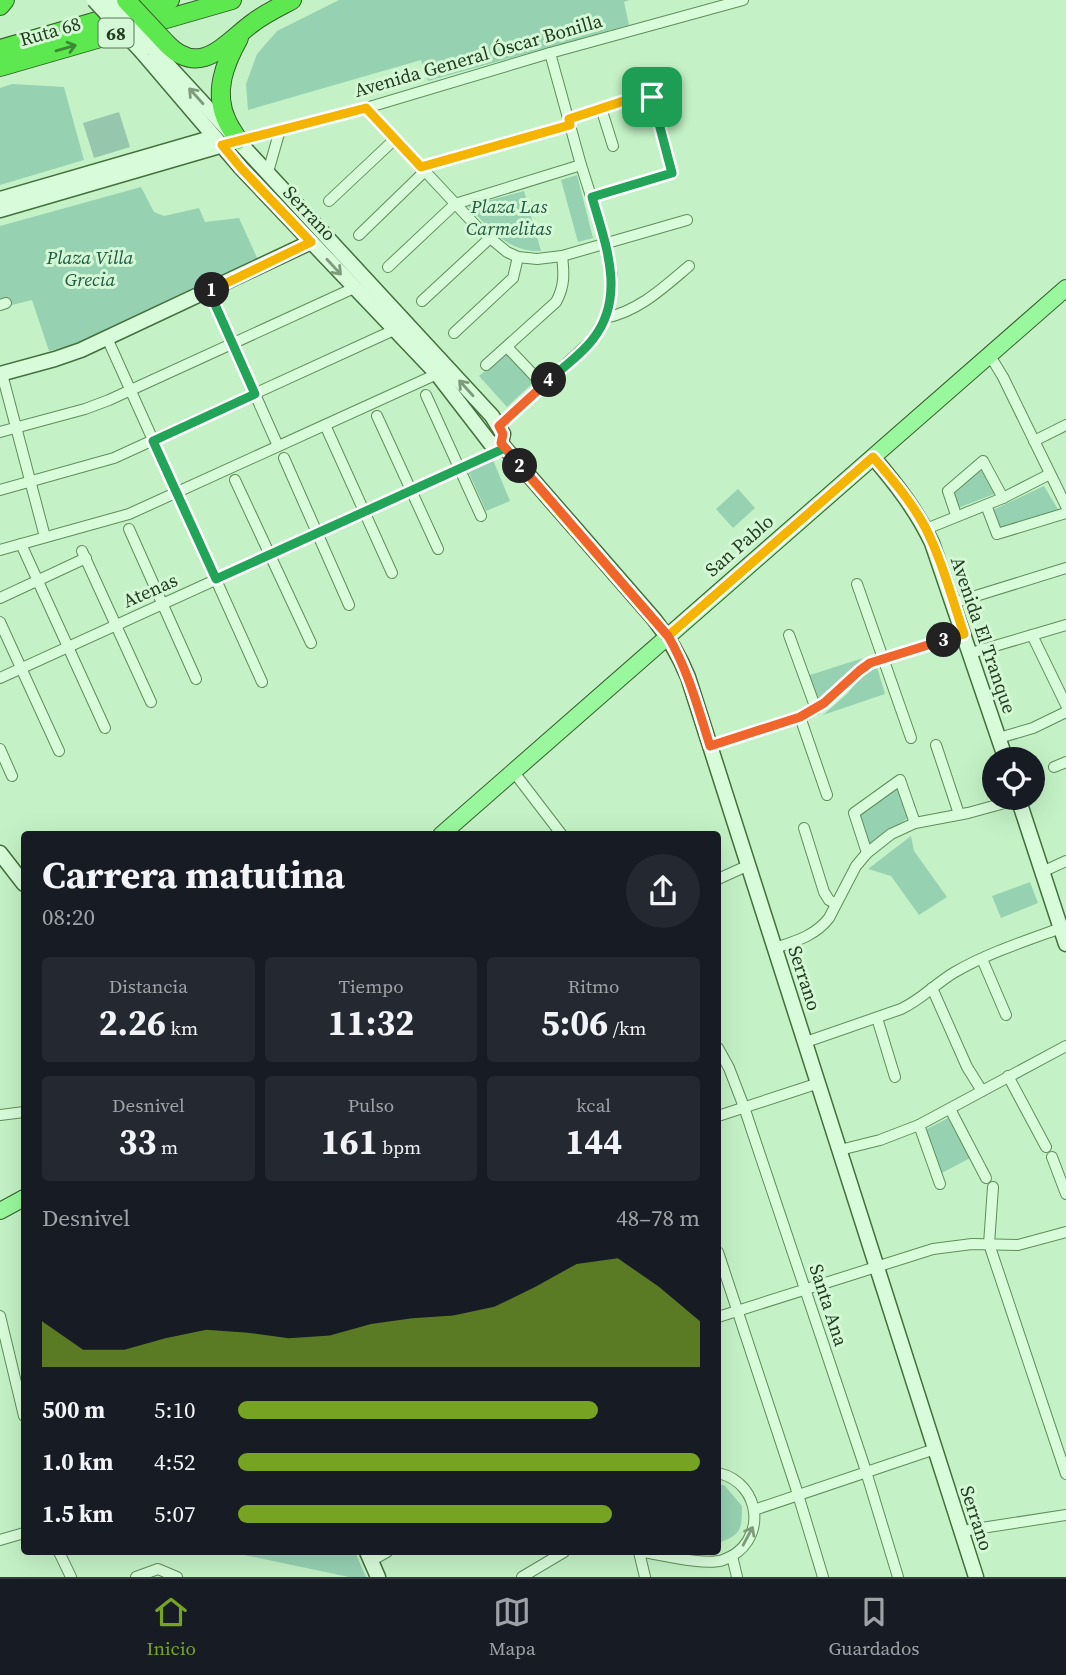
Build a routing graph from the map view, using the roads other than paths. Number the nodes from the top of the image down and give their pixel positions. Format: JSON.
{"nodes":[{"id":1,"x":5,"y":0,"type":"edge"},
{"id":2,"x":94,"y":0,"type":"edge"},
{"id":3,"x":110,"y":0,"type":"edge"},
{"id":4,"x":127,"y":0,"type":"edge"},
{"id":5,"x":170,"y":0,"type":"edge"},
{"id":6,"x":232,"y":0,"type":"edge"},
{"id":7,"x":292,"y":0,"type":"edge"},
{"id":8,"x":743,"y":0,"type":"edge"},
{"id":9,"x":0,"y":6,"type":"edge"},
{"id":10,"x":242,"y":32,"type":"junction"},
{"id":11,"x":0,"y":49,"type":"edge"},
{"id":12,"x":155,"y":49,"type":"junction"},
{"id":13,"x":550,"y":53,"type":"junction"},
{"id":14,"x":0,"y":67,"type":"edge"},
{"id":15,"x":366,"y":108,"type":"junction"},
{"id":16,"x":601,"y":108,"type":"junction"},
{"id":17,"x":570,"y":122,"type":"junction"},
{"id":18,"x":280,"y":130,"type":"junction"},
{"id":19,"x":395,"y":139,"type":"junction"},
{"id":20,"x":230,"y":142,"type":"junction"},
{"id":21,"x":613,"y":146,"type":"dead end"},
{"id":22,"x":581,"y":164,"type":"junction"},
{"id":23,"x":423,"y":169,"type":"junction"},
{"id":24,"x":268,"y":172,"type":"junction"},
{"id":25,"x":592,"y":197,"type":"junction"},
{"id":26,"x":0,"y":199,"type":"edge"},
{"id":27,"x":328,"y":201,"type":"dead end"},
{"id":28,"x":455,"y":204,"type":"junction"},
{"id":29,"x":0,"y":210,"type":"edge"},
{"id":30,"x":687,"y":219,"type":"dead end"},
{"id":31,"x":359,"y":235,"type":"dead end"},
{"id":32,"x":489,"y":239,"type":"junction"},
{"id":33,"x":311,"y":242,"type":"junction"},
{"id":34,"x":606,"y":243,"type":"junction"},
{"id":35,"x":562,"y":256,"type":"junction"},
{"id":36,"x":517,"y":257,"type":"junction"},
{"id":37,"x":388,"y":267,"type":"dead end"},
{"id":38,"x":689,"y":267,"type":"dead end"},
{"id":39,"x":354,"y":288,"type":"junction"},
{"id":40,"x":1066,"y":288,"type":"edge"},
{"id":41,"x":209,"y":291,"type":"junction"},
{"id":42,"x":422,"y":301,"type":"dead end"},
{"id":43,"x":605,"y":318,"type":"junction"},
{"id":44,"x":394,"y":330,"type":"junction"},
{"id":45,"x":454,"y":333,"type":"dead end"},
{"id":46,"x":107,"y":338,"type":"junction"},
{"id":47,"x":232,"y":344,"type":"junction"},
{"id":48,"x":507,"y":346,"type":"junction"},
{"id":49,"x":989,"y":354,"type":"junction"},
{"id":50,"x":485,"y":365,"type":"dead end"},
{"id":51,"x":1,"y":374,"type":"edge"},
{"id":52,"x":436,"y":374,"type":"junction"},
{"id":53,"x":543,"y":385,"type":"junction"},
{"id":54,"x":131,"y":390,"type":"junction"},
{"id":55,"x":255,"y":394,"type":"junction"},
{"id":56,"x":426,"y":395,"type":"dead end"},
{"id":57,"x":377,"y":416,"type":"dead end"},
{"id":58,"x":325,"y":425,"type":"junction"},
{"id":59,"x":1066,"y":425,"type":"edge"},
{"id":60,"x":499,"y":426,"type":"junction"},
{"id":61,"x":16,"y":428,"type":"junction"},
{"id":62,"x":0,"y":432,"type":"edge"},
{"id":63,"x":153,"y":441,"type":"junction"},
{"id":64,"x":1034,"y":441,"type":"junction"},
{"id":65,"x":278,"y":446,"type":"junction"},
{"id":66,"x":503,"y":446,"type":"junction"},
{"id":67,"x":873,"y":457,"type":"junction"},
{"id":68,"x":284,"y":458,"type":"dead end"},
{"id":69,"x":460,"y":469,"type":"junction"},
{"id":70,"x":1050,"y":474,"type":"junction"},
{"id":71,"x":235,"y":480,"type":"dead end"},
{"id":72,"x":30,"y":482,"type":"junction"},
{"id":73,"x":0,"y":490,"type":"edge"},
{"id":74,"x":411,"y":491,"type":"junction"},
{"id":75,"x":176,"y":492,"type":"junction"},
{"id":76,"x":1003,"y":498,"type":"junction"},
{"id":77,"x":986,"y":505,"type":"junction"},
{"id":78,"x":1066,"y":506,"type":"edge"},
{"id":79,"x":365,"y":512,"type":"junction"},
{"id":80,"x":1066,"y":513,"type":"edge"},
{"id":81,"x":956,"y":515,"type":"junction"},
{"id":82,"x":481,"y":516,"type":"dead end"},
{"id":83,"x":926,"y":528,"type":"junction"},
{"id":84,"x":129,"y":529,"type":"dead end"},
{"id":85,"x":317,"y":533,"type":"junction"},
{"id":86,"x":45,"y":537,"type":"junction"},
{"id":87,"x":21,"y":544,"type":"junction"},
{"id":88,"x":438,"y":549,"type":"dead end"},
{"id":89,"x":0,"y":550,"type":"edge"},
{"id":90,"x":271,"y":555,"type":"junction"},
{"id":91,"x":1066,"y":568,"type":"edge"},
{"id":92,"x":392,"y":573,"type":"dead end"},
{"id":93,"x":216,"y":579,"type":"junction"},
{"id":94,"x":37,"y":580,"type":"junction"},
{"id":95,"x":857,"y":584,"type":"dead end"},
{"id":96,"x":0,"y":598,"type":"edge"},
{"id":97,"x":953,"y":603,"type":"junction"},
{"id":98,"x":163,"y":604,"type":"junction"},
{"id":99,"x":349,"y":605,"type":"dead end"},
{"id":100,"x":0,"y":622,"type":"edge"},
{"id":101,"x":116,"y":625,"type":"junction"},
{"id":102,"x":1066,"y":625,"type":"edge"},
{"id":103,"x":964,"y":634,"type":"junction"},
{"id":104,"x":789,"y":635,"type":"dead end"},
{"id":105,"x":1031,"y":635,"type":"junction"},
{"id":106,"x":668,"y":636,"type":"junction"},
{"id":107,"x":311,"y":643,"type":"dead end"},
{"id":108,"x":68,"y":647,"type":"junction"},
{"id":109,"x":971,"y":653,"type":"junction"},
{"id":110,"x":883,"y":658,"type":"junction"},
{"id":111,"x":21,"y":668,"type":"junction"},
{"id":112,"x":0,"y":678,"type":"edge"},
{"id":113,"x":196,"y":679,"type":"dead end"},
{"id":114,"x":262,"y":682,"type":"dead end"},
{"id":115,"x":151,"y":702,"type":"dead end"},
{"id":116,"x":1066,"y":705,"type":"edge"},
{"id":117,"x":816,"y":709,"type":"junction"},
{"id":118,"x":1066,"y":712,"type":"edge"},
{"id":119,"x":800,"y":717,"type":"junction"},
{"id":120,"x":105,"y":728,"type":"dead end"},
{"id":121,"x":911,"y":738,"type":"dead end"},
{"id":122,"x":999,"y":738,"type":"junction"},
{"id":123,"x":936,"y":744,"type":"dead end"},
{"id":124,"x":710,"y":746,"type":"junction"},
{"id":125,"x":1002,"y":747,"type":"edge"},
{"id":126,"x":0,"y":749,"type":"edge"},
{"id":127,"x":59,"y":751,"type":"dead end"},
{"id":128,"x":1066,"y":762,"type":"edge"},
{"id":129,"x":1054,"y":767,"type":"dead end"},
{"id":130,"x":513,"y":771,"type":"junction"},
{"id":131,"x":12,"y":776,"type":"dead end"},
{"id":132,"x":827,"y":795,"type":"dead end"},
{"id":133,"x":982,"y":809,"type":"edge"},
{"id":134,"x":1022,"y":810,"type":"edge"},
{"id":135,"x":959,"y":814,"type":"junction"},
{"id":136,"x":915,"y":822,"type":"junction"},
{"id":137,"x":804,"y":828,"type":"dead end"},
{"id":138,"x":446,"y":831,"type":"edge"},
{"id":139,"x":559,"y":831,"type":"edge"},
{"id":140,"x":0,"y":853,"type":"edge"},
{"id":141,"x":867,"y":853,"type":"junction"},
{"id":142,"x":1066,"y":861,"type":"edge"},
{"id":143,"x":748,"y":865,"type":"junction"},
{"id":144,"x":1042,"y":872,"type":"junction"},
{"id":145,"x":721,"y":878,"type":"edge"},
{"id":146,"x":21,"y":880,"type":"edge"},
{"id":147,"x":836,"y":904,"type":"junction"},
{"id":148,"x":1061,"y":928,"type":"junction"},
{"id":149,"x":1066,"y":944,"type":"edge"},
{"id":150,"x":775,"y":948,"type":"junction"},
{"id":151,"x":982,"y":958,"type":"junction"},
{"id":152,"x":932,"y":988,"type":"junction"},
{"id":153,"x":1006,"y":1015,"type":"dead end"},
{"id":154,"x":877,"y":1018,"type":"junction"},
{"id":155,"x":806,"y":1042,"type":"junction"},
{"id":156,"x":1066,"y":1046,"type":"edge"},
{"id":157,"x":721,"y":1053,"type":"edge"},
{"id":158,"x":1008,"y":1076,"type":"junction"},
{"id":159,"x":895,"y":1077,"type":"dead end"},
{"id":160,"x":819,"y":1083,"type":"junction"},
{"id":161,"x":982,"y":1091,"type":"junction"},
{"id":162,"x":744,"y":1107,"type":"junction"},
{"id":163,"x":950,"y":1109,"type":"junction"},
{"id":164,"x":21,"y":1112,"type":"edge"},
{"id":165,"x":0,"y":1115,"type":"edge"},
{"id":166,"x":721,"y":1115,"type":"edge"},
{"id":167,"x":919,"y":1125,"type":"junction"},
{"id":168,"x":1046,"y":1147,"type":"dead end"},
{"id":169,"x":840,"y":1150,"type":"junction"},
{"id":170,"x":1052,"y":1157,"type":"dead end"},
{"id":171,"x":940,"y":1184,"type":"dead end"},
{"id":172,"x":1066,"y":1194,"type":"edge"},
{"id":173,"x":21,"y":1200,"type":"edge"},
{"id":174,"x":0,"y":1211,"type":"edge"},
{"id":175,"x":1066,"y":1232,"type":"edge"},
{"id":176,"x":989,"y":1244,"type":"junction"},
{"id":177,"x":721,"y":1261,"type":"edge"},
{"id":178,"x":876,"y":1266,"type":"junction"},
{"id":179,"x":805,"y":1289,"type":"junction"},
{"id":180,"x":737,"y":1311,"type":"junction"},
{"id":181,"x":0,"y":1316,"type":"edge"},
{"id":182,"x":721,"y":1316,"type":"edge"},
{"id":183,"x":5,"y":1357,"type":"edge"},
{"id":184,"x":21,"y":1407,"type":"edge"},
{"id":185,"x":935,"y":1449,"type":"junction"},
{"id":186,"x":866,"y":1472,"type":"junction"},
{"id":187,"x":721,"y":1474,"type":"edge"},
{"id":188,"x":1066,"y":1474,"type":"edge"},
{"id":189,"x":798,"y":1495,"type":"junction"},
{"id":190,"x":754,"y":1510,"type":"junction"},
{"id":191,"x":1066,"y":1515,"type":"edge"},
{"id":192,"x":962,"y":1531,"type":"junction"},
{"id":193,"x":21,"y":1534,"type":"edge"},
{"id":194,"x":0,"y":1540,"type":"edge"},
{"id":195,"x":60,"y":1555,"type":"edge"},
{"id":196,"x":559,"y":1555,"type":"edge"},
{"id":197,"x":641,"y":1555,"type":"edge"},
{"id":198,"x":663,"y":1555,"type":"edge"},
{"id":199,"x":369,"y":1556,"type":"edge"},
{"id":200,"x":732,"y":1556,"type":"junction"},
{"id":201,"x":524,"y":1576,"type":"edge"},
{"id":202,"x":71,"y":1577,"type":"edge"},
{"id":203,"x":136,"y":1577,"type":"edge"},
{"id":204,"x":177,"y":1577,"type":"edge"},
{"id":205,"x":378,"y":1577,"type":"edge"},
{"id":206,"x":645,"y":1577,"type":"edge"},
{"id":207,"x":737,"y":1577,"type":"edge"},
{"id":208,"x":823,"y":1577,"type":"edge"},
{"id":209,"x":898,"y":1577,"type":"edge"},
{"id":210,"x":976,"y":1577,"type":"edge"}],
"edges":[{"from":1,"to":9,"type":"highway"},
{"from":2,"to":12,"type":"main road","name":"Serrano","bridge":true},
{"from":3,"to":12,"type":"main road","name":"Serrano","bridge":true},
{"from":4,"to":12,"type":"highway","bridge":true},
{"from":5,"to":11,"type":"highway","name":"Ruta 68","number":"68"},
{"from":14,"to":6,"type":"highway","name":"Ruta 68","number":"68","one_way":true},
{"from":7,"to":10,"type":"highway"},
{"from":8,"to":13,"type":"street","name":"Avenida General Óscar Bonilla"},
{"from":10,"to":12,"type":"highway"},
{"from":10,"to":20,"type":"highway"},
{"from":12,"to":20,"type":"main road","name":"Serrano"},
{"from":13,"to":15,"type":"street","name":"Avenida General Óscar Bonilla"},
{"from":13,"to":17,"type":"street"},
{"from":15,"to":18,"type":"street","name":"Avenida General Óscar Bonilla"},
{"from":15,"to":19,"type":"street"},
{"from":16,"to":17,"type":"street"},
{"from":16,"to":21,"type":"street"},
{"from":16,"to":25,"type":"street"},
{"from":17,"to":22,"type":"street"},
{"from":17,"to":23,"type":"street"},
{"from":18,"to":20,"type":"street","name":"Avenida General Óscar Bonilla"},
{"from":18,"to":24,"type":"street","name":"Serrano"},
{"from":19,"to":23,"type":"street"},
{"from":19,"to":27,"type":"street"},
{"from":20,"to":24,"type":"main road","name":"Serrano"},
{"from":20,"to":26,"type":"main road","name":"Avenida General Óscar Bonilla"},
{"from":20,"to":29,"type":"main road","name":"Avenida General Óscar Bonilla"},
{"from":20,"to":33,"type":"main road","name":"Serrano"},
{"from":22,"to":25,"type":"street"},
{"from":22,"to":28,"type":"street"},
{"from":23,"to":28,"type":"street"},
{"from":23,"to":31,"type":"street"},
{"from":60,"to":24,"type":"main road","name":"Serrano","one_way":true},
{"from":25,"to":34,"type":"street"},
{"from":28,"to":32,"type":"street"},
{"from":28,"to":37,"type":"street"},
{"from":30,"to":34,"type":"street"},
{"from":32,"to":36,"type":"street"},
{"from":32,"to":42,"type":"street"},
{"from":33,"to":39,"type":"main road","name":"Serrano","one_way":true},
{"from":33,"to":41,"type":"main road"},
{"from":34,"to":35,"type":"street"},
{"from":34,"to":43,"type":"street"},
{"from":35,"to":36,"type":"street"},
{"from":35,"to":48,"type":"street"},
{"from":36,"to":45,"type":"street"},
{"from":38,"to":43,"type":"street"},
{"from":39,"to":44,"type":"main road","name":"Serrano"},
{"from":39,"to":47,"type":"street"},
{"from":40,"to":49,"type":"main road","name":"San Pablo"},
{"from":41,"to":46,"type":"main road"},
{"from":41,"to":47,"type":"street"},
{"from":43,"to":53,"type":"street"},
{"from":44,"to":52,"type":"main road","name":"Serrano"},
{"from":44,"to":55,"type":"street"},
{"from":46,"to":51,"type":"main road"},
{"from":46,"to":54,"type":"street"},
{"from":47,"to":54,"type":"street"},
{"from":47,"to":55,"type":"street"},
{"from":48,"to":50,"type":"street"},
{"from":48,"to":53,"type":"street"},
{"from":49,"to":64,"type":"street"},
{"from":49,"to":67,"type":"main road","name":"San Pablo"},
{"from":51,"to":61,"type":"street"},
{"from":52,"to":58,"type":"street"},
{"from":52,"to":66,"type":"main road","name":"Serrano"},
{"from":53,"to":60,"type":"street"},
{"from":54,"to":61,"type":"street"},
{"from":54,"to":63,"type":"street"},
{"from":55,"to":63,"type":"street"},
{"from":55,"to":65,"type":"street"},
{"from":56,"to":69,"type":"street"},
{"from":57,"to":74,"type":"street"},
{"from":58,"to":65,"type":"street"},
{"from":58,"to":79,"type":"street"},
{"from":59,"to":64,"type":"street"},
{"from":60,"to":66,"type":"main road"},
{"from":61,"to":62,"type":"street"},
{"from":61,"to":72,"type":"street"},
{"from":63,"to":72,"type":"street"},
{"from":63,"to":75,"type":"street"},
{"from":64,"to":70,"type":"street"},
{"from":65,"to":75,"type":"street"},
{"from":66,"to":69,"type":"street","name":"Atenas"},
{"from":66,"to":106,"type":"main road","name":"Serrano"},
{"from":67,"to":83,"type":"main road","name":"Avenida El Tranque"},
{"from":67,"to":106,"type":"main road","name":"San Pablo"},
{"from":68,"to":85,"type":"street"},
{"from":69,"to":74,"type":"street","name":"Atenas"},
{"from":69,"to":82,"type":"street"},
{"from":70,"to":76,"type":"street"},
{"from":70,"to":78,"type":"street"},
{"from":71,"to":90,"type":"street"},
{"from":72,"to":73,"type":"street"},
{"from":72,"to":86,"type":"street"},
{"from":74,"to":79,"type":"street","name":"Atenas"},
{"from":74,"to":88,"type":"street"},
{"from":75,"to":86,"type":"street"},
{"from":75,"to":93,"type":"street"},
{"from":76,"to":77,"type":"street"},
{"from":76,"to":81,"type":"street"},
{"from":77,"to":80,"type":"street"},
{"from":77,"to":81,"type":"street"},
{"from":79,"to":85,"type":"street","name":"Atenas"},
{"from":79,"to":92,"type":"street"},
{"from":81,"to":83,"type":"street"},
{"from":83,"to":97,"type":"main road","name":"Avenida El Tranque"},
{"from":84,"to":98,"type":"street"},
{"from":85,"to":90,"type":"street","name":"Atenas"},
{"from":85,"to":99,"type":"street"},
{"from":86,"to":87,"type":"street"},
{"from":87,"to":89,"type":"street"},
{"from":87,"to":94,"type":"street"},
{"from":90,"to":93,"type":"street","name":"Atenas"},
{"from":90,"to":107,"type":"street"},
{"from":91,"to":97,"type":"street"},
{"from":93,"to":98,"type":"street","name":"Atenas"},
{"from":93,"to":114,"type":"street"},
{"from":94,"to":96,"type":"street"},
{"from":94,"to":101,"type":"street"},
{"from":94,"to":108,"type":"street"},
{"from":95,"to":110,"type":"street"},
{"from":97,"to":103,"type":"main road","name":"Avenida El Tranque"},
{"from":98,"to":101,"type":"street","name":"Atenas"},
{"from":98,"to":113,"type":"street"},
{"from":100,"to":111,"type":"street"},
{"from":101,"to":108,"type":"street","name":"Atenas"},
{"from":101,"to":115,"type":"street"},
{"from":102,"to":105,"type":"street"},
{"from":103,"to":109,"type":"main road","name":"Avenida El Tranque"},
{"from":103,"to":110,"type":"street"},
{"from":104,"to":117,"type":"street"},
{"from":105,"to":109,"type":"street"},
{"from":105,"to":116,"type":"street"},
{"from":106,"to":124,"type":"main road","name":"Serrano"},
{"from":106,"to":130,"type":"main road","name":"San Pablo"},
{"from":108,"to":111,"type":"street","name":"Atenas"},
{"from":108,"to":120,"type":"street"},
{"from":109,"to":122,"type":"main road","name":"Avenida El Tranque"},
{"from":110,"to":117,"type":"street"},
{"from":110,"to":121,"type":"street"},
{"from":111,"to":112,"type":"street","name":"Atenas"},
{"from":111,"to":127,"type":"street"},
{"from":117,"to":119,"type":"street"},
{"from":118,"to":122,"type":"street"},
{"from":119,"to":124,"type":"street"},
{"from":119,"to":132,"type":"street"},
{"from":122,"to":125,"type":"main road","name":"Avenida El Tranque"},
{"from":123,"to":135,"type":"street"},
{"from":124,"to":143,"type":"main road","name":"Serrano"},
{"from":126,"to":131,"type":"street"},
{"from":128,"to":129,"type":"street"},
{"from":130,"to":138,"type":"main road","name":"San Pablo"},
{"from":130,"to":139,"type":"street"},
{"from":133,"to":135,"type":"street"},
{"from":134,"to":144,"type":"main road"},
{"from":135,"to":136,"type":"street"},
{"from":136,"to":141,"type":"street"},
{"from":136,"to":141,"type":"street"},
{"from":137,"to":147,"type":"street"},
{"from":140,"to":146,"type":"main road"},
{"from":141,"to":147,"type":"street"},
{"from":142,"to":144,"type":"street"},
{"from":143,"to":145,"type":"street"},
{"from":143,"to":150,"type":"main road","name":"Serrano"},
{"from":144,"to":148,"type":"main road"},
{"from":147,"to":150,"type":"street"},
{"from":148,"to":149,"type":"main road"},
{"from":148,"to":151,"type":"street"},
{"from":150,"to":155,"type":"main road","name":"Serrano"},
{"from":151,"to":152,"type":"street"},
{"from":151,"to":153,"type":"street"},
{"from":152,"to":154,"type":"street"},
{"from":152,"to":161,"type":"street"},
{"from":154,"to":155,"type":"street"},
{"from":154,"to":159,"type":"street"},
{"from":155,"to":160,"type":"main road","name":"Serrano"},
{"from":156,"to":158,"type":"street"},
{"from":157,"to":162,"type":"street","name":"Santa Ana"},
{"from":158,"to":161,"type":"street"},
{"from":158,"to":168,"type":"street"},
{"from":160,"to":162,"type":"street"},
{"from":160,"to":169,"type":"main road","name":"Serrano"},
{"from":161,"to":163,"type":"street"},
{"from":162,"to":166,"type":"street"},
{"from":162,"to":179,"type":"street","name":"Santa Ana"},
{"from":163,"to":167,"type":"street"},
{"from":163,"to":176,"type":"street"},
{"from":164,"to":165,"type":"street"},
{"from":167,"to":169,"type":"street"},
{"from":167,"to":171,"type":"street"},
{"from":169,"to":178,"type":"main road","name":"Serrano"},
{"from":170,"to":172,"type":"street"},
{"from":173,"to":174,"type":"main road"},
{"from":175,"to":176,"type":"street"},
{"from":176,"to":178,"type":"street"},
{"from":176,"to":188,"type":"street"},
{"from":177,"to":180,"type":"street"},
{"from":178,"to":179,"type":"street"},
{"from":178,"to":185,"type":"main road","name":"Serrano"},
{"from":179,"to":180,"type":"street"},
{"from":179,"to":186,"type":"street","name":"Santa Ana"},
{"from":180,"to":182,"type":"street"},
{"from":180,"to":189,"type":"street"},
{"from":181,"to":183,"type":"street"},
{"from":183,"to":184,"type":"street"},
{"from":185,"to":186,"type":"street"},
{"from":185,"to":192,"type":"main road","name":"Serrano"},
{"from":186,"to":189,"type":"street"},
{"from":186,"to":209,"type":"street","name":"Santa Ana"},
{"from":187,"to":190,"type":"street"},
{"from":189,"to":190,"type":"street"},
{"from":189,"to":208,"type":"street"},
{"from":200,"to":190,"type":"street","one_way":true},
{"from":191,"to":192,"type":"street"},
{"from":192,"to":210,"type":"main road","name":"Serrano"},
{"from":193,"to":194,"type":"street"},
{"from":195,"to":202,"type":"street"},
{"from":196,"to":201,"type":"street"},
{"from":197,"to":206,"type":"street"},
{"from":198,"to":200,"type":"street"},
{"from":199,"to":205,"type":"main road"},
{"from":200,"to":207,"type":"street"},
{"from":203,"to":204,"type":"street"}]}
